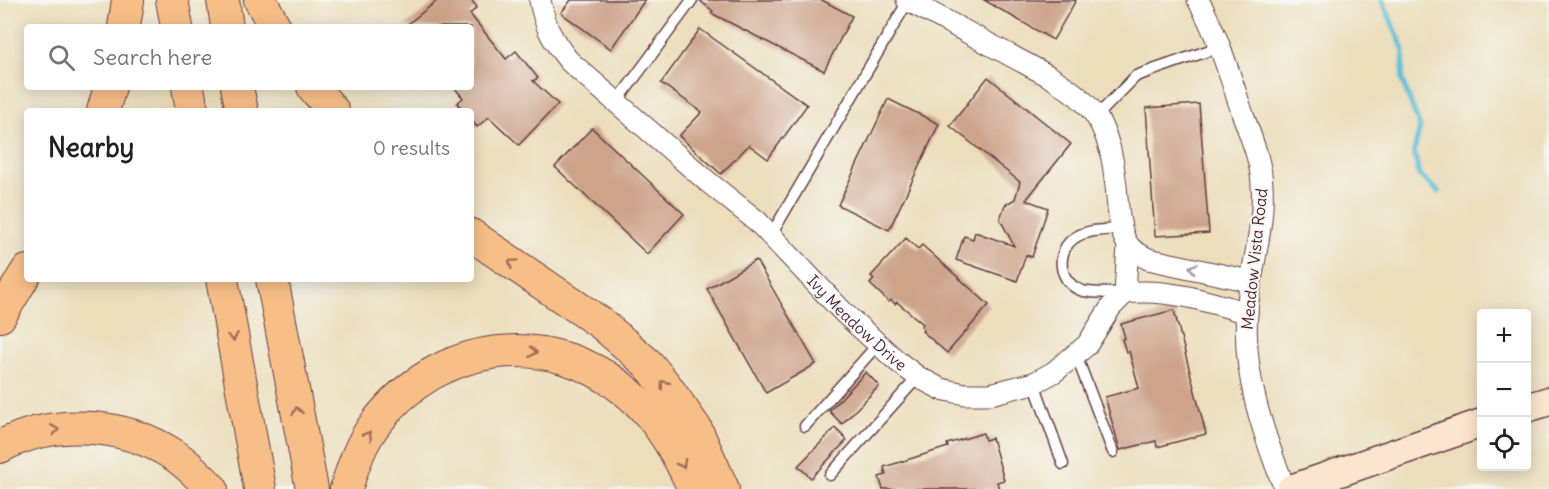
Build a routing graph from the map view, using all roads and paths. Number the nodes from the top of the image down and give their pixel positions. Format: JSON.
{"nodes":[{"id":1,"x":128,"y":0,"type":"edge"},
{"id":2,"x":172,"y":0,"type":"edge"},
{"id":3,"x":223,"y":0,"type":"edge"},
{"id":4,"x":260,"y":0,"type":"edge"},
{"id":5,"x":540,"y":0,"type":"edge"},
{"id":6,"x":692,"y":0,"type":"edge"},
{"id":7,"x":907,"y":0,"type":"edge"},
{"id":8,"x":1198,"y":0,"type":"edge"},
{"id":9,"x":124,"y":24,"type":"edge"},
{"id":10,"x":176,"y":24,"type":"edge"},
{"id":11,"x":227,"y":24,"type":"edge"},
{"id":12,"x":273,"y":24,"type":"edge"},
{"id":13,"x":1219,"y":47,"type":"junction"},
{"id":14,"x":109,"y":90,"type":"edge"},
{"id":15,"x":188,"y":90,"type":"edge"},
{"id":16,"x":238,"y":90,"type":"edge"},
{"id":17,"x":316,"y":90,"type":"edge"},
{"id":18,"x":616,"y":104,"type":"junction"},
{"id":19,"x":104,"y":108,"type":"edge"},
{"id":20,"x":192,"y":108,"type":"edge"},
{"id":21,"x":241,"y":108,"type":"edge"},
{"id":22,"x":331,"y":108,"type":"edge"},
{"id":23,"x":1096,"y":117,"type":"junction"},
{"id":24,"x":771,"y":235,"type":"junction"},
{"id":25,"x":474,"y":237,"type":"edge"},
{"id":26,"x":1125,"y":237,"type":"junction"},
{"id":27,"x":24,"y":276,"type":"edge"},
{"id":28,"x":1250,"y":281,"type":"junction"},
{"id":29,"x":223,"y":282,"type":"edge"},
{"id":30,"x":273,"y":282,"type":"edge"},
{"id":31,"x":1125,"y":293,"type":"junction"},
{"id":32,"x":1247,"y":313,"type":"junction"},
{"id":33,"x":0,"y":316,"type":"edge"},
{"id":34,"x":878,"y":344,"type":"junction"},
{"id":35,"x":1076,"y":355,"type":"junction"},
{"id":36,"x":918,"y":377,"type":"junction"},
{"id":37,"x":1034,"y":383,"type":"junction"},
{"id":38,"x":1549,"y":401,"type":"edge"},
{"id":39,"x":1531,"y":407,"type":"edge"},
{"id":40,"x":1477,"y":425,"type":"edge"},
{"id":41,"x":805,"y":426,"type":"dead end"},
{"id":42,"x":0,"y":447,"type":"edge"},
{"id":43,"x":1113,"y":452,"type":"dead end"},
{"id":44,"x":1063,"y":464,"type":"dead end"},
{"id":45,"x":830,"y":475,"type":"dead end"},
{"id":46,"x":212,"y":489,"type":"edge"},
{"id":47,"x":260,"y":489,"type":"edge"},
{"id":48,"x":312,"y":489,"type":"edge"},
{"id":49,"x":346,"y":489,"type":"edge"},
{"id":50,"x":694,"y":489,"type":"edge"},
{"id":51,"x":723,"y":489,"type":"edge"},
{"id":52,"x":1285,"y":489,"type":"edge"},
{"id":53,"x":1291,"y":489,"type":"edge"}],
"edges":[{"from":1,"to":9,"type":"main road"},
{"from":2,"to":10,"type":"main road"},
{"from":3,"to":11,"type":"main road"},
{"from":4,"to":12,"type":"main road"},
{"from":5,"to":18,"type":"street","name":"Ivy Meadow Drive"},
{"from":6,"to":18,"type":"lane"},
{"from":7,"to":23,"type":"street"},
{"from":7,"to":24,"type":"lane"},
{"from":8,"to":13,"type":"street","name":"Meadow Vista Road"},
{"from":13,"to":23,"type":"lane"},
{"from":13,"to":28,"type":"street","name":"Meadow Vista Road"},
{"from":14,"to":19,"type":"main road"},
{"from":15,"to":20,"type":"main road"},
{"from":16,"to":21,"type":"main road"},
{"from":17,"to":22,"type":"main road"},
{"from":18,"to":24,"type":"street","name":"Ivy Meadow Drive"},
{"from":23,"to":26,"type":"street"},
{"from":24,"to":34,"type":"street","name":"Ivy Meadow Drive"},
{"from":51,"to":25,"type":"main road","one_way":true},
{"from":28,"to":26,"type":"street","one_way":true},
{"from":26,"to":31,"type":"street"},
{"from":26,"to":31,"type":"lane"},
{"from":27,"to":33,"type":"main road"},
{"from":28,"to":32,"type":"street","name":"Meadow Vista Road"},
{"from":29,"to":47,"type":"main road","one_way":true},
{"from":48,"to":30,"type":"main road","one_way":true},
{"from":31,"to":32,"type":"street"},
{"from":31,"to":35,"type":"street","name":"Ivy Meadow Drive"},
{"from":32,"to":52,"type":"street","name":"Meadow Vista Road"},
{"from":34,"to":36,"type":"street","name":"Ivy Meadow Drive"},
{"from":34,"to":41,"type":"lane"},
{"from":35,"to":37,"type":"street","name":"Ivy Meadow Drive"},
{"from":35,"to":43,"type":"lane"},
{"from":36,"to":37,"type":"street","name":"Ivy Meadow Drive"},
{"from":36,"to":45,"type":"lane"},
{"from":37,"to":44,"type":"lane"},
{"from":38,"to":39,"type":"street"},
{"from":40,"to":53,"type":"street"},
{"from":42,"to":46,"type":"main road","one_way":true},
{"from":49,"to":50,"type":"main road","one_way":true}]}
